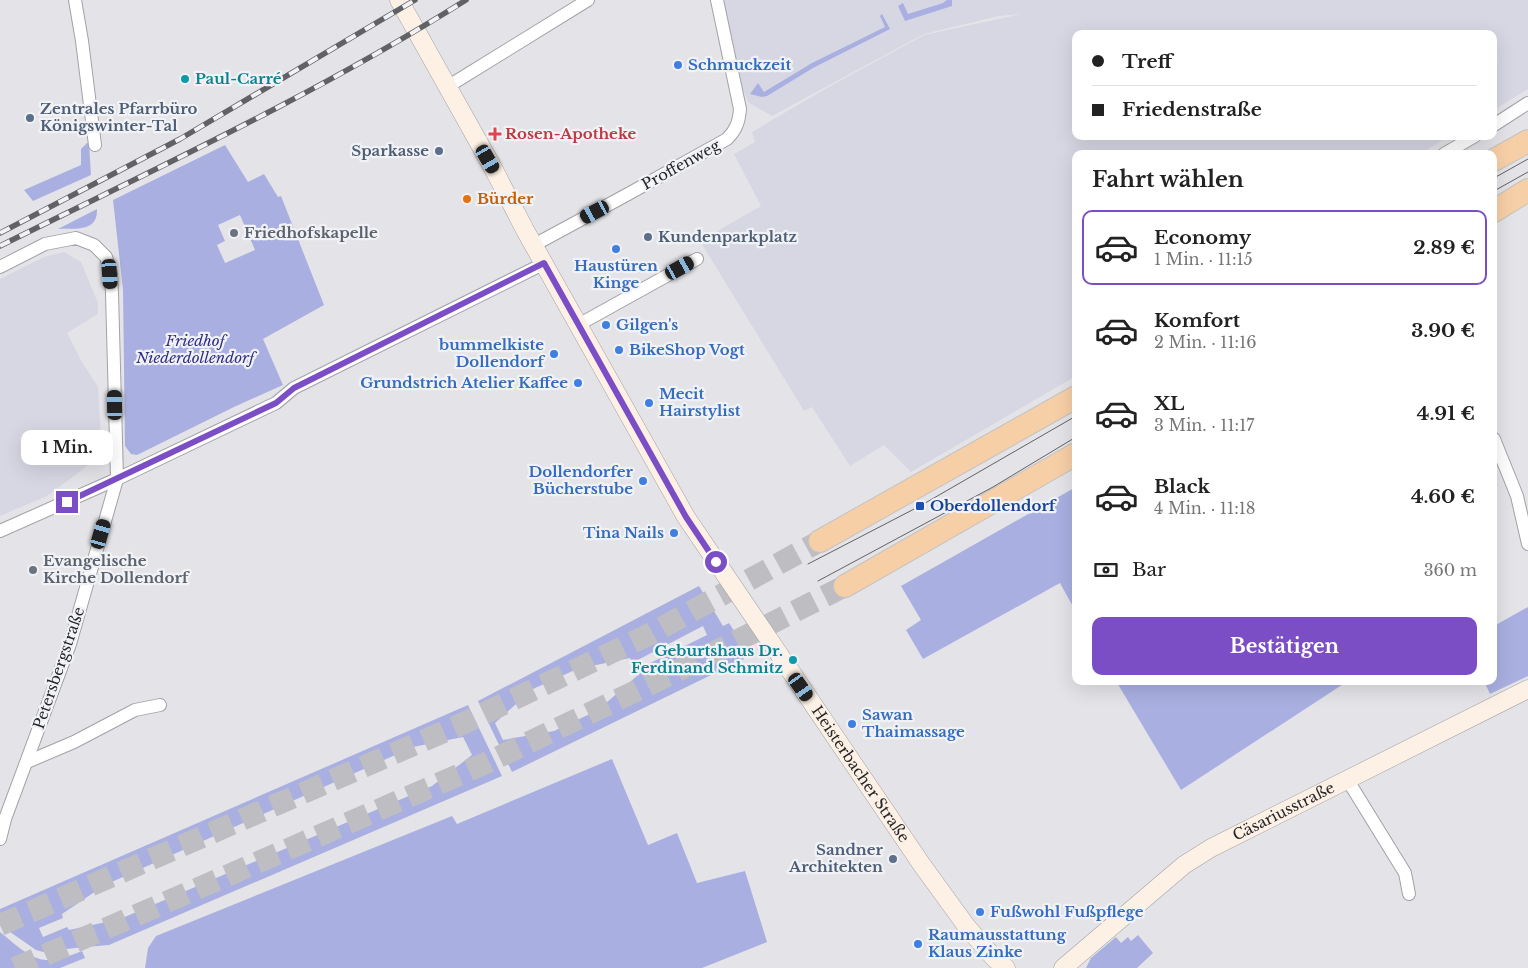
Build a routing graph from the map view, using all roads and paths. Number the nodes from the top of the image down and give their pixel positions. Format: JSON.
{"nodes":[{"id":1,"x":399,"y":0,"type":"edge"},
{"id":2,"x":588,"y":0,"type":"edge"},
{"id":3,"x":717,"y":0,"type":"edge"},
{"id":4,"x":79,"y":1,"type":"edge"},
{"id":5,"x":446,"y":87,"type":"junction"},
{"id":6,"x":1528,"y":103,"type":"edge"},
{"id":7,"x":1497,"y":122,"type":"edge"},
{"id":8,"x":1468,"y":140,"type":"edge"},
{"id":9,"x":1528,"y":141,"type":"edge"},
{"id":10,"x":95,"y":145,"type":"dead end"},
{"id":11,"x":1451,"y":150,"type":"edge"},
{"id":12,"x":1497,"y":158,"type":"edge"},
{"id":13,"x":1528,"y":190,"type":"edge"},
{"id":14,"x":1497,"y":209,"type":"edge"},
{"id":15,"x":534,"y":245,"type":"junction"},
{"id":16,"x":698,"y":259,"type":"dead end"},
{"id":17,"x":544,"y":263,"type":"junction"},
{"id":18,"x":0,"y":268,"type":"edge"},
{"id":19,"x":578,"y":325,"type":"junction"},
{"id":20,"x":1072,"y":399,"type":"edge"},
{"id":21,"x":1497,"y":447,"type":"edge"},
{"id":22,"x":1072,"y":456,"type":"edge"},
{"id":23,"x":116,"y":479,"type":"junction"},
{"id":24,"x":0,"y":531,"type":"edge"},
{"id":25,"x":820,"y":541,"type":"tunnel mouth"},
{"id":26,"x":1528,"y":544,"type":"edge"},
{"id":27,"x":845,"y":586,"type":"tunnel mouth"},
{"id":28,"x":1528,"y":689,"type":"edge"},
{"id":29,"x":160,"y":705,"type":"dead end"},
{"id":30,"x":27,"y":762,"type":"junction"},
{"id":31,"x":1347,"y":779,"type":"junction"},
{"id":32,"x":0,"y":839,"type":"edge"},
{"id":33,"x":1409,"y":894,"type":"dead end"},
{"id":34,"x":1077,"y":961,"type":"edge"},
{"id":35,"x":1006,"y":968,"type":"edge"},
{"id":36,"x":1064,"y":968,"type":"edge"}],
"edges":[{"from":1,"to":5,"type":"street","name":"Heisterbacher Straße"},
{"from":2,"to":5,"type":"street"},
{"from":3,"to":15,"type":"street","name":"Proffenweg"},
{"from":4,"to":10,"type":"street"},
{"from":5,"to":15,"type":"street","name":"Heisterbacher Straße"},
{"from":6,"to":7,"type":"street"},
{"from":8,"to":11,"type":"street"},
{"from":9,"to":12,"type":"highway"},
{"from":13,"to":14,"type":"highway"},
{"from":15,"to":17,"type":"street","name":"Heisterbacher Straße"},
{"from":16,"to":19,"type":"street"},
{"from":17,"to":19,"type":"street","name":"Heisterbacher Straße"},
{"from":17,"to":23,"type":"street"},
{"from":18,"to":23,"type":"street","name":"Petersbergstraße"},
{"from":19,"to":35,"type":"street","name":"Heisterbacher Straße"},
{"from":20,"to":25,"type":"highway"},
{"from":21,"to":26,"type":"street"},
{"from":22,"to":27,"type":"highway"},
{"from":23,"to":24,"type":"street"},
{"from":23,"to":30,"type":"street","name":"Petersbergstraße"},
{"from":28,"to":31,"type":"street","name":"Cäsariusstraße"},
{"from":29,"to":30,"type":"street"},
{"from":30,"to":32,"type":"street","name":"Petersbergstraße"},
{"from":31,"to":33,"type":"street"},
{"from":31,"to":34,"type":"street","name":"Cäsariusstraße"},
{"from":34,"to":36,"type":"street","name":"Cäsariusstraße"}]}
